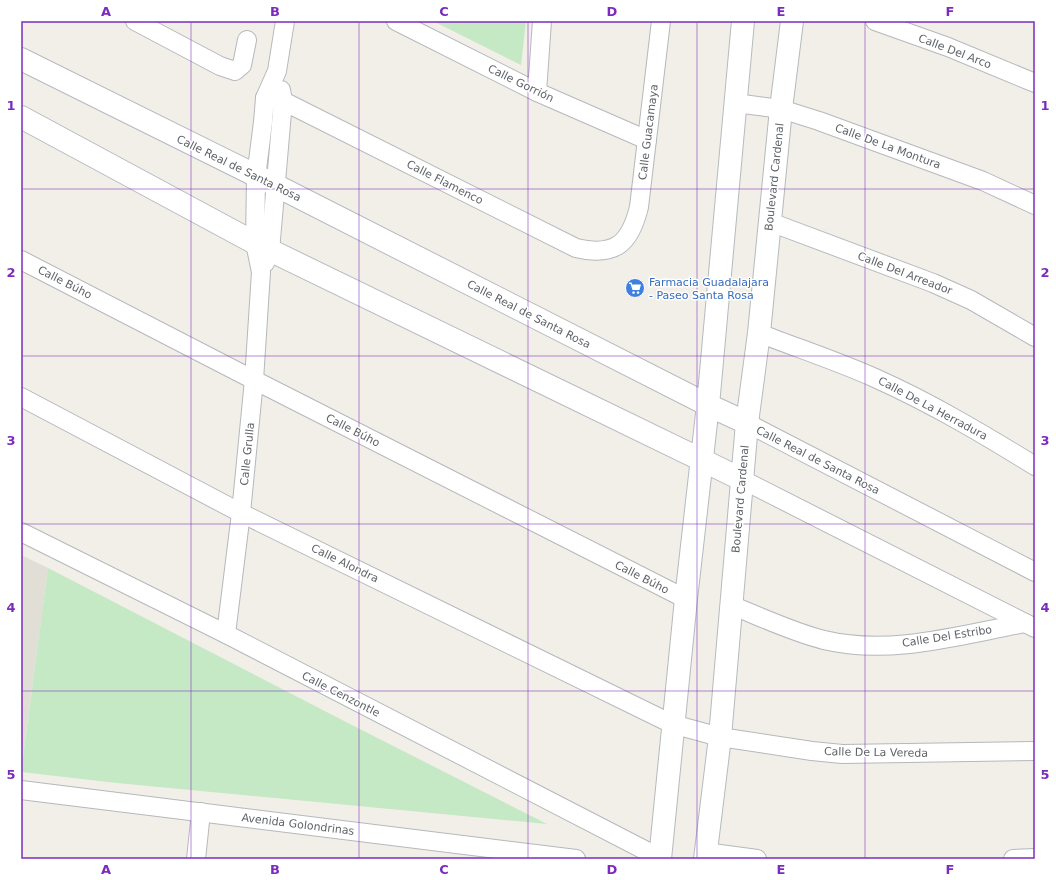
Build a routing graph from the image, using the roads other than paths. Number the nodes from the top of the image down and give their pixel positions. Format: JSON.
{"nodes":[{"id":1,"x":136,"y":21,"type":"edge"},
{"id":2,"x":285,"y":21,"type":"edge"},
{"id":3,"x":396,"y":21,"type":"edge"},
{"id":4,"x":542,"y":21,"type":"edge"},
{"id":5,"x":661,"y":21,"type":"edge"},
{"id":6,"x":743,"y":21,"type":"edge"},
{"id":7,"x":792,"y":21,"type":"edge"},
{"id":8,"x":875,"y":21,"type":"edge"},
{"id":9,"x":247,"y":40,"type":"dead end"},
{"id":10,"x":21,"y":59,"type":"edge"},
{"id":11,"x":277,"y":71,"type":"junction"},
{"id":12,"x":1035,"y":83,"type":"edge"},
{"id":13,"x":537,"y":92,"type":"junction"},
{"id":14,"x":265,"y":98,"type":"junction"},
{"id":15,"x":283,"y":101,"type":"junction"},
{"id":16,"x":735,"y":103,"type":"junction"},
{"id":17,"x":781,"y":109,"type":"junction"},
{"id":18,"x":21,"y":117,"type":"edge"},
{"id":19,"x":647,"y":140,"type":"junction"},
{"id":20,"x":266,"y":181,"type":"junction"},
{"id":21,"x":1035,"y":205,"type":"edge"},
{"id":22,"x":770,"y":222,"type":"junction"},
{"id":23,"x":626,"y":240,"type":"joint"},
{"id":24,"x":263,"y":247,"type":"junction"},
{"id":25,"x":21,"y":260,"type":"edge"},
{"id":26,"x":759,"y":333,"type":"junction"},
{"id":27,"x":1035,"y":337,"type":"edge"},
{"id":28,"x":254,"y":380,"type":"junction"},
{"id":29,"x":21,"y":397,"type":"edge"},
{"id":30,"x":708,"y":405,"type":"junction"},
{"id":31,"x":747,"y":423,"type":"junction"},
{"id":32,"x":702,"y":461,"type":"junction"},
{"id":33,"x":1035,"y":466,"type":"edge"},
{"id":34,"x":741,"y":479,"type":"junction"},
{"id":35,"x":242,"y":513,"type":"junction"},
{"id":36,"x":21,"y":532,"type":"edge"},
{"id":37,"x":1035,"y":572,"type":"edge"},
{"id":38,"x":686,"y":599,"type":"junction"},
{"id":39,"x":730,"y":605,"type":"junction"},
{"id":40,"x":1030,"y":625,"type":"edge"},
{"id":41,"x":226,"y":634,"type":"junction"},
{"id":42,"x":672,"y":724,"type":"junction"},
{"id":43,"x":720,"y":737,"type":"junction"},
{"id":44,"x":1035,"y":751,"type":"edge"},
{"id":45,"x":21,"y":790,"type":"edge"},
{"id":46,"x":201,"y":812,"type":"junction"},
{"id":47,"x":705,"y":856,"type":"edge"},
{"id":48,"x":660,"y":858,"type":"edge"},
{"id":49,"x":1035,"y":858,"type":"edge"},
{"id":50,"x":196,"y":859,"type":"edge"},
{"id":51,"x":576,"y":859,"type":"edge"},
{"id":52,"x":757,"y":859,"type":"edge"},
{"id":53,"x":1012,"y":859,"type":"edge"}],
"edges":[{"from":1,"to":9,"type":"street"},
{"from":2,"to":11,"type":"street"},
{"from":3,"to":13,"type":"street","name":"Calle Gorrión"},
{"from":4,"to":13,"type":"street"},
{"from":5,"to":19,"type":"street","name":"Calle Guacamaya"},
{"from":6,"to":16,"type":"street"},
{"from":7,"to":17,"type":"street","name":"Boulevard Cardenal"},
{"from":8,"to":12,"type":"street","name":"Calle Del Arco"},
{"from":10,"to":20,"type":"street","name":"Calle Real de Santa Rosa"},
{"from":11,"to":14,"type":"street"},
{"from":11,"to":15,"type":"street"},
{"from":13,"to":19,"type":"street","name":"Calle Gorrión"},
{"from":14,"to":15,"type":"street","name":"Calle Flamenco"},
{"from":14,"to":20,"type":"street"},
{"from":15,"to":20,"type":"street"},
{"from":15,"to":23,"type":"street","name":"Calle Flamenco"},
{"from":16,"to":17,"type":"street","name":"Calle De La Montura"},
{"from":16,"to":30,"type":"street"},
{"from":17,"to":21,"type":"street","name":"Calle De La Montura"},
{"from":17,"to":22,"type":"street","name":"Boulevard Cardenal"},
{"from":18,"to":24,"type":"street"},
{"from":19,"to":23,"type":"street","name":"Calle Guacamaya"},
{"from":20,"to":24,"type":"street","name":"Calle Grulla"},
{"from":20,"to":30,"type":"street","name":"Calle Real de Santa Rosa"},
{"from":22,"to":26,"type":"street","name":"Boulevard Cardenal"},
{"from":22,"to":27,"type":"street","name":"Calle Del Arreador"},
{"from":24,"to":28,"type":"street","name":"Calle Grulla"},
{"from":24,"to":32,"type":"street"},
{"from":25,"to":28,"type":"street","name":"Calle Búho"},
{"from":26,"to":31,"type":"street","name":"Boulevard Cardenal"},
{"from":26,"to":33,"type":"street","name":"Calle De La Herradura"},
{"from":28,"to":35,"type":"street","name":"Calle Grulla"},
{"from":28,"to":38,"type":"street","name":"Calle Búho"},
{"from":29,"to":35,"type":"street","name":"Calle Alondra"},
{"from":30,"to":31,"type":"street","name":"Calle Real de Santa Rosa"},
{"from":30,"to":32,"type":"street"},
{"from":31,"to":34,"type":"street","name":"Boulevard Cardenal"},
{"from":31,"to":37,"type":"street","name":"Calle Real de Santa Rosa"},
{"from":32,"to":34,"type":"street"},
{"from":32,"to":38,"type":"street"},
{"from":34,"to":39,"type":"street","name":"Boulevard Cardenal"},
{"from":34,"to":40,"type":"street"},
{"from":35,"to":41,"type":"street","name":"Calle Grulla"},
{"from":35,"to":42,"type":"street","name":"Calle Alondra"},
{"from":36,"to":41,"type":"street","name":"Calle Cenzontle"},
{"from":38,"to":42,"type":"street"},
{"from":39,"to":40,"type":"street","name":"Calle Del Estribo"},
{"from":39,"to":43,"type":"street","name":"Boulevard Cardenal"},
{"from":41,"to":48,"type":"street","name":"Calle Cenzontle"},
{"from":42,"to":43,"type":"street","name":"Calle De La Vereda"},
{"from":42,"to":48,"type":"street"},
{"from":43,"to":44,"type":"street","name":"Calle De La Vereda"},
{"from":43,"to":47,"type":"street","name":"Boulevard Cardenal"},
{"from":45,"to":46,"type":"street","name":"Avenida Golondrinas"},
{"from":46,"to":50,"type":"street"},
{"from":46,"to":51,"type":"street","name":"Avenida Golondrinas"},
{"from":47,"to":52,"type":"street"},
{"from":49,"to":53,"type":"street"}]}
